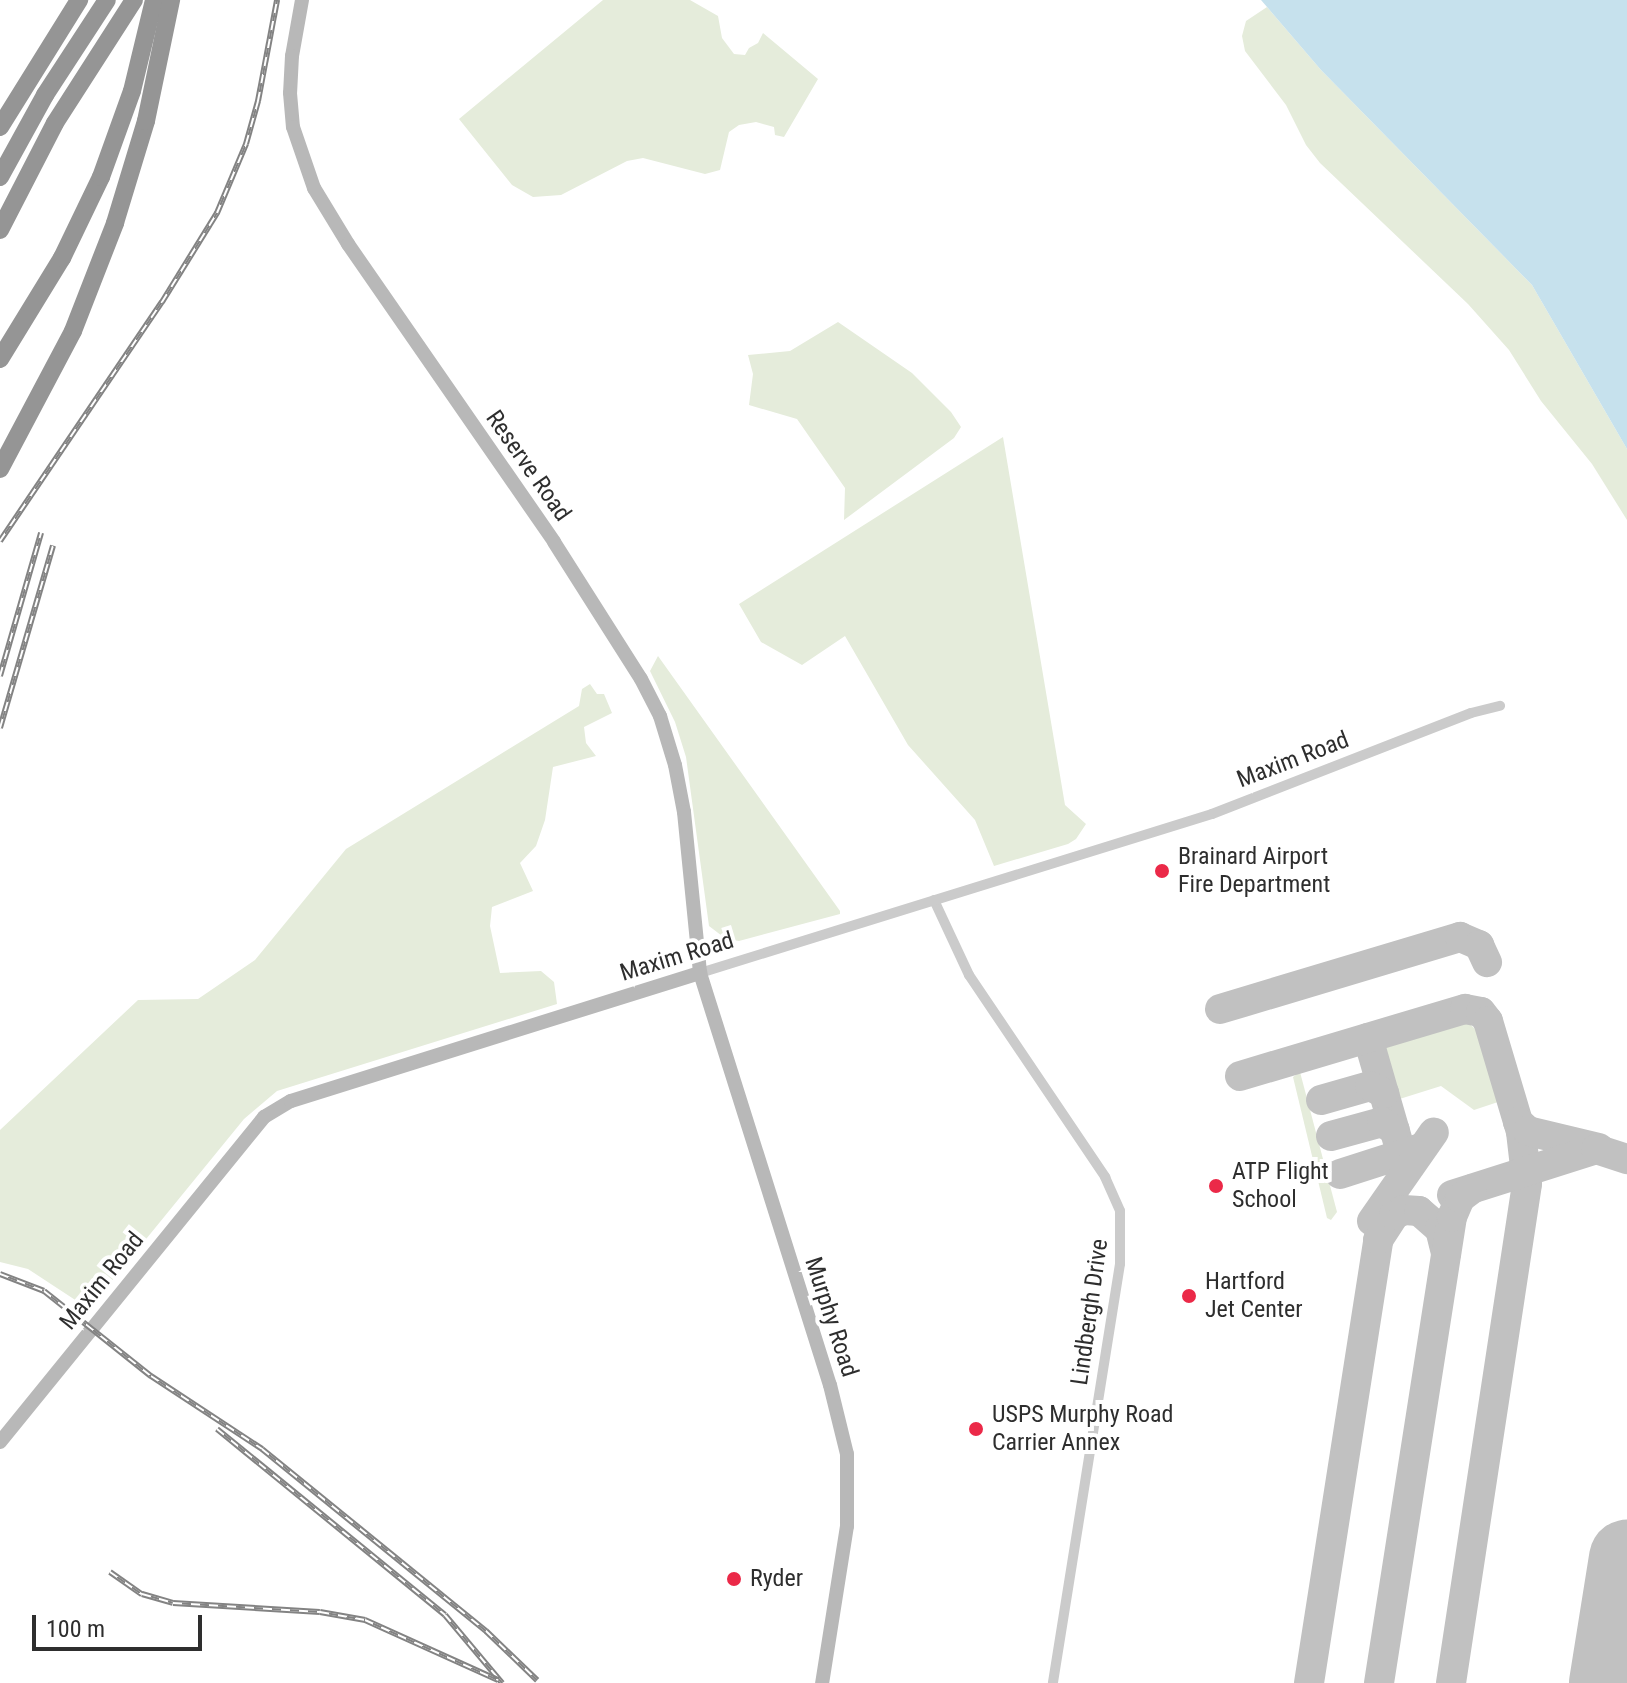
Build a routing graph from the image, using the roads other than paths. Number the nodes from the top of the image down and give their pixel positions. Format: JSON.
{"nodes":[{"id":1,"x":79,"y":0,"type":"edge"},
{"id":2,"x":107,"y":0,"type":"edge"},
{"id":3,"x":134,"y":0,"type":"edge"},
{"id":4,"x":302,"y":0,"type":"edge"},
{"id":5,"x":165,"y":2,"type":"edge"},
{"id":6,"x":4,"y":119,"type":"edge"},
{"id":7,"x":0,"y":177,"type":"edge"},
{"id":8,"x":0,"y":230,"type":"edge"},
{"id":9,"x":0,"y":359,"type":"edge"},
{"id":10,"x":0,"y":469,"type":"edge"},
{"id":11,"x":1500,"y":706,"type":"dead end"},
{"id":12,"x":934,"y":900,"type":"junction"},
{"id":13,"x":700,"y":973,"type":"junction"},
{"id":14,"x":0,"y":1442,"type":"edge"},
{"id":15,"x":822,"y":1683,"type":"edge"},
{"id":16,"x":1053,"y":1683,"type":"edge"}],
"edges":[{"from":1,"to":6,"type":"highway"},
{"from":2,"to":7,"type":"highway"},
{"from":3,"to":8,"type":"highway"},
{"from":4,"to":13,"type":"street","name":"Reserve Road"},
{"from":5,"to":9,"type":"highway"},
{"from":5,"to":10,"type":"highway"},
{"from":11,"to":12,"type":"street","name":"Maxim Road"},
{"from":12,"to":13,"type":"street","name":"Maxim Road"},
{"from":12,"to":16,"type":"street","name":"Lindbergh Drive"},
{"from":13,"to":14,"type":"street","name":"Maxim Road"},
{"from":13,"to":15,"type":"street","name":"Murphy Road"}]}
